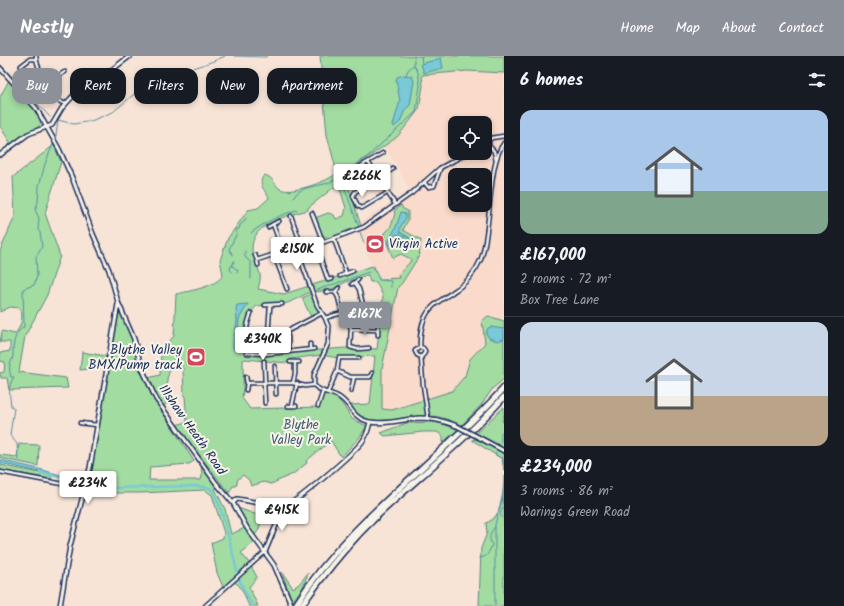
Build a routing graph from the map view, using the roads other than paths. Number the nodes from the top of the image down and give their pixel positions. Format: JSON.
{"nodes":[{"id":1,"x":130,"y":56,"type":"edge"},
{"id":2,"x":36,"y":58,"type":"edge"},
{"id":3,"x":21,"y":66,"type":"dead end"},
{"id":4,"x":0,"y":68,"type":"edge"},
{"id":5,"x":38,"y":68,"type":"edge"},
{"id":6,"x":113,"y":68,"type":"edge"},
{"id":7,"x":70,"y":99,"type":"edge"},
{"id":8,"x":62,"y":102,"type":"edge"},
{"id":9,"x":65,"y":104,"type":"junction"},
{"id":10,"x":48,"y":126,"type":"junction"},
{"id":11,"x":504,"y":136,"type":"edge"},
{"id":12,"x":498,"y":137,"type":"junction"},
{"id":13,"x":492,"y":138,"type":"edge"},
{"id":14,"x":504,"y":143,"type":"edge"},
{"id":15,"x":501,"y":147,"type":"junction"},
{"id":16,"x":493,"y":150,"type":"joint"},
{"id":17,"x":383,"y":153,"type":"dead end"},
{"id":18,"x":0,"y":154,"type":"edge"},
{"id":19,"x":455,"y":160,"type":"edge"},
{"id":20,"x":368,"y":162,"type":"junction"},
{"id":21,"x":496,"y":163,"type":"junction"},
{"id":22,"x":440,"y":168,"type":"junction"},
{"id":23,"x":393,"y":169,"type":"dead end"},
{"id":24,"x":349,"y":173,"type":"dead end"},
{"id":25,"x":378,"y":178,"type":"junction"},
{"id":26,"x":424,"y":182,"type":"junction"},
{"id":27,"x":387,"y":193,"type":"junction"},
{"id":28,"x":396,"y":204,"type":"junction"},
{"id":29,"x":312,"y":213,"type":"dead end"},
{"id":30,"x":291,"y":216,"type":"dead end"},
{"id":31,"x":279,"y":221,"type":"dead end"},
{"id":32,"x":273,"y":224,"type":"junction"},
{"id":33,"x":268,"y":227,"type":"dead end"},
{"id":34,"x":334,"y":239,"type":"junction"},
{"id":35,"x":323,"y":242,"type":"junction"},
{"id":36,"x":300,"y":246,"type":"junction"},
{"id":37,"x":316,"y":246,"type":"junction"},
{"id":38,"x":303,"y":250,"type":"junction"},
{"id":39,"x":283,"y":252,"type":"junction"},
{"id":40,"x":274,"y":254,"type":"junction"},
{"id":41,"x":255,"y":255,"type":"dead end"},
{"id":42,"x":257,"y":260,"type":"junction"},
{"id":43,"x":258,"y":265,"type":"dead end"},
{"id":44,"x":353,"y":271,"type":"dead end"},
{"id":45,"x":346,"y":273,"type":"junction"},
{"id":46,"x":340,"y":276,"type":"dead end"},
{"id":47,"x":329,"y":280,"type":"dead end"},
{"id":48,"x":358,"y":280,"type":"dead end"},
{"id":49,"x":340,"y":288,"type":"dead end"},
{"id":50,"x":287,"y":289,"type":"dead end"},
{"id":51,"x":326,"y":292,"type":"dead end"},
{"id":52,"x":335,"y":292,"type":"junction"},
{"id":53,"x":282,"y":304,"type":"dead end"},
{"id":54,"x":265,"y":305,"type":"dead end"},
{"id":55,"x":270,"y":306,"type":"junction"},
{"id":56,"x":364,"y":309,"type":"junction"},
{"id":57,"x":119,"y":311,"type":"junction"},
{"id":58,"x":251,"y":313,"type":"dead end"},
{"id":59,"x":322,"y":313,"type":"junction"},
{"id":60,"x":342,"y":313,"type":"junction"},
{"id":61,"x":347,"y":313,"type":"junction"},
{"id":62,"x":379,"y":316,"type":"dead end"},
{"id":63,"x":325,"y":318,"type":"junction"},
{"id":64,"x":351,"y":329,"type":"junction"},
{"id":65,"x":285,"y":332,"type":"junction"},
{"id":66,"x":268,"y":335,"type":"junction"},
{"id":67,"x":378,"y":335,"type":"dead end"},
{"id":68,"x":246,"y":336,"type":"junction"},
{"id":69,"x":310,"y":344,"type":"dead end"},
{"id":70,"x":420,"y":347,"type":"junction"},
{"id":71,"x":369,"y":348,"type":"dead end"},
{"id":72,"x":310,"y":349,"type":"junction"},
{"id":73,"x":314,"y":349,"type":"dead end"},
{"id":74,"x":288,"y":351,"type":"junction"},
{"id":75,"x":421,"y":356,"type":"junction"},
{"id":76,"x":359,"y":358,"type":"dead end"},
{"id":77,"x":264,"y":361,"type":"dead end"},
{"id":78,"x":290,"y":362,"type":"dead end"},
{"id":79,"x":295,"y":362,"type":"junction"},
{"id":80,"x":299,"y":362,"type":"dead end"},
{"id":81,"x":275,"y":366,"type":"dead end"},
{"id":82,"x":337,"y":371,"type":"junction"},
{"id":83,"x":372,"y":373,"type":"dead end"},
{"id":84,"x":246,"y":377,"type":"dead end"},
{"id":85,"x":354,"y":377,"type":"junction"},
{"id":86,"x":293,"y":382,"type":"junction"},
{"id":87,"x":247,"y":383,"type":"junction"},
{"id":88,"x":265,"y":383,"type":"junction"},
{"id":89,"x":275,"y":383,"type":"junction"},
{"id":90,"x":297,"y":383,"type":"junction"},
{"id":91,"x":314,"y":384,"type":"junction"},
{"id":92,"x":504,"y":388,"type":"edge"},
{"id":93,"x":246,"y":390,"type":"dead end"},
{"id":94,"x":323,"y":391,"type":"junction"},
{"id":95,"x":351,"y":391,"type":"dead end"},
{"id":96,"x":328,"y":392,"type":"junction"},
{"id":97,"x":276,"y":394,"type":"dead end"},
{"id":98,"x":504,"y":397,"type":"edge"},
{"id":99,"x":265,"y":403,"type":"dead end"},
{"id":100,"x":296,"y":406,"type":"dead end"},
{"id":101,"x":318,"y":406,"type":"dead end"},
{"id":102,"x":428,"y":418,"type":"junction"},
{"id":103,"x":370,"y":422,"type":"junction"},
{"id":104,"x":80,"y":423,"type":"dead end"},
{"id":105,"x":97,"y":425,"type":"junction"},
{"id":106,"x":504,"y":451,"type":"edge"},
{"id":107,"x":0,"y":472,"type":"edge"},
{"id":108,"x":77,"y":487,"type":"junction"},
{"id":109,"x":85,"y":487,"type":"junction"},
{"id":110,"x":83,"y":493,"type":"junction"},
{"id":111,"x":229,"y":497,"type":"junction"},
{"id":112,"x":237,"y":499,"type":"junction"},
{"id":113,"x":233,"y":503,"type":"junction"},
{"id":114,"x":287,"y":505,"type":"junction"},
{"id":115,"x":265,"y":552,"type":"junction"},
{"id":116,"x":299,"y":605,"type":"edge"},
{"id":117,"x":60,"y":606,"type":"edge"},
{"id":118,"x":205,"y":606,"type":"edge"},
{"id":119,"x":292,"y":606,"type":"edge"}],
"edges":[{"from":1,"to":6,"type":"street"},
{"from":2,"to":3,"type":"street"},
{"from":2,"to":5,"type":"street"},
{"from":4,"to":10,"type":"street","name":"Illshaw Heath Road"},
{"from":7,"to":9,"type":"street"},
{"from":8,"to":9,"type":"street"},
{"from":9,"to":10,"type":"street"},
{"from":10,"to":18,"type":"street"},
{"from":10,"to":57,"type":"street","name":"Illshaw Heath Road"},
{"from":11,"to":12,"type":"street"},
{"from":12,"to":13,"type":"street"},
{"from":12,"to":15,"type":"street"},
{"from":14,"to":15,"type":"street"},
{"from":15,"to":16,"type":"street"},
{"from":15,"to":21,"type":"street"},
{"from":16,"to":21,"type":"street"},
{"from":17,"to":20,"type":"street"},
{"from":19,"to":22,"type":"street"},
{"from":20,"to":24,"type":"street"},
{"from":20,"to":25,"type":"street"},
{"from":21,"to":70,"type":"street"},
{"from":22,"to":26,"type":"street"},
{"from":22,"to":26,"type":"street"},
{"from":23,"to":25,"type":"street"},
{"from":25,"to":27,"type":"street"},
{"from":25,"to":27,"type":"street"},
{"from":26,"to":28,"type":"street"},
{"from":27,"to":28,"type":"street"},
{"from":28,"to":34,"type":"street"},
{"from":29,"to":35,"type":"street"},
{"from":30,"to":36,"type":"street"},
{"from":31,"to":32,"type":"street"},
{"from":32,"to":33,"type":"street"},
{"from":32,"to":39,"type":"street"},
{"from":34,"to":35,"type":"street"},
{"from":34,"to":45,"type":"street"},
{"from":35,"to":37,"type":"street"},
{"from":36,"to":38,"type":"street"},
{"from":36,"to":39,"type":"street"},
{"from":37,"to":38,"type":"street"},
{"from":37,"to":47,"type":"street"},
{"from":38,"to":59,"type":"street"},
{"from":39,"to":40,"type":"street"},
{"from":40,"to":42,"type":"street"},
{"from":40,"to":50,"type":"street"},
{"from":41,"to":42,"type":"street"},
{"from":42,"to":43,"type":"street"},
{"from":44,"to":45,"type":"street"},
{"from":45,"to":46,"type":"street"},
{"from":48,"to":56,"type":"street"},
{"from":49,"to":52,"type":"street"},
{"from":51,"to":52,"type":"street"},
{"from":52,"to":60,"type":"street"},
{"from":53,"to":55,"type":"street"},
{"from":54,"to":55,"type":"street"},
{"from":55,"to":66,"type":"street"},
{"from":56,"to":61,"type":"street"},
{"from":56,"to":62,"type":"street"},
{"from":57,"to":105,"type":"street"},
{"from":57,"to":111,"type":"street","name":"Illshaw Heath Road"},
{"from":58,"to":68,"type":"street"},
{"from":59,"to":63,"type":"street"},
{"from":59,"to":65,"type":"street"},
{"from":60,"to":61,"type":"street"},
{"from":60,"to":63,"type":"street"},
{"from":61,"to":64,"type":"street"},
{"from":63,"to":91,"type":"street"},
{"from":64,"to":67,"type":"street"},
{"from":64,"to":71,"type":"street"},
{"from":65,"to":66,"type":"street"},
{"from":65,"to":74,"type":"street"},
{"from":66,"to":68,"type":"street"},
{"from":68,"to":74,"type":"street"},
{"from":69,"to":72,"type":"street"},
{"from":70,"to":75,"type":"street"},
{"from":70,"to":75,"type":"street"},
{"from":72,"to":73,"type":"street"},
{"from":72,"to":74,"type":"street"},
{"from":75,"to":102,"type":"street"},
{"from":76,"to":82,"type":"street"},
{"from":77,"to":88,"type":"street"},
{"from":78,"to":79,"type":"street"},
{"from":79,"to":80,"type":"street"},
{"from":79,"to":86,"type":"street"},
{"from":81,"to":89,"type":"street"},
{"from":82,"to":85,"type":"street"},
{"from":82,"to":96,"type":"street"},
{"from":83,"to":85,"type":"street"},
{"from":84,"to":87,"type":"street"},
{"from":85,"to":95,"type":"street"},
{"from":86,"to":89,"type":"street"},
{"from":86,"to":90,"type":"street"},
{"from":87,"to":88,"type":"street"},
{"from":87,"to":93,"type":"street"},
{"from":88,"to":89,"type":"street"},
{"from":88,"to":99,"type":"street"},
{"from":89,"to":97,"type":"street"},
{"from":90,"to":91,"type":"street"},
{"from":90,"to":100,"type":"street"},
{"from":91,"to":94,"type":"street"},
{"from":92,"to":116,"type":"highway"},
{"from":94,"to":96,"type":"street"},
{"from":94,"to":101,"type":"street"},
{"from":96,"to":103,"type":"street"},
{"from":98,"to":116,"type":"highway"},
{"from":102,"to":103,"type":"street"},
{"from":102,"to":106,"type":"street","bridge":true},
{"from":103,"to":114,"type":"street"},
{"from":104,"to":105,"type":"street"},
{"from":105,"to":109,"type":"street"},
{"from":107,"to":108,"type":"street"},
{"from":108,"to":109,"type":"street"},
{"from":108,"to":110,"type":"street"},
{"from":109,"to":110,"type":"street"},
{"from":110,"to":117,"type":"street"},
{"from":111,"to":112,"type":"street"},
{"from":111,"to":113,"type":"street","name":"Illshaw Heath Road"},
{"from":112,"to":113,"type":"street"},
{"from":112,"to":114,"type":"street"},
{"from":113,"to":115,"type":"street","name":"Illshaw Heath Road"},
{"from":114,"to":115,"type":"street"},
{"from":115,"to":118,"type":"street"},
{"from":115,"to":119,"type":"street","name":"Illshaw Heath Road"}]}
